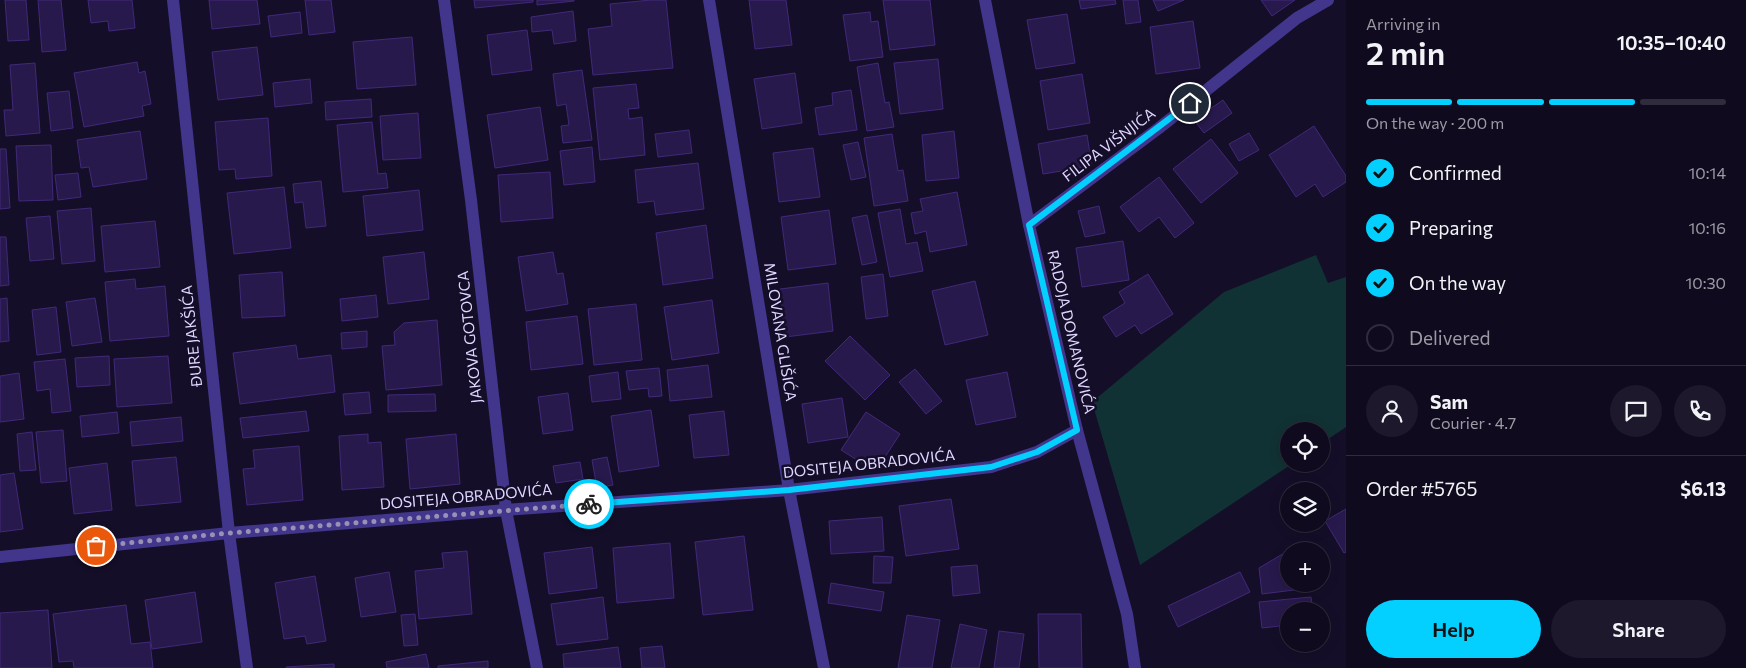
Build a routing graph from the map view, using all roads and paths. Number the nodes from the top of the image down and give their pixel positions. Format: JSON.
{"nodes":[{"id":1,"x":172,"y":0,"type":"edge"},
{"id":2,"x":444,"y":0,"type":"edge"},
{"id":3,"x":709,"y":0,"type":"edge"},
{"id":4,"x":986,"y":0,"type":"edge"},
{"id":5,"x":1328,"y":0,"type":"edge"},
{"id":6,"x":1029,"y":225,"type":"junction"},
{"id":7,"x":1077,"y":430,"type":"junction"},
{"id":8,"x":789,"y":490,"type":"junction"},
{"id":9,"x":506,"y":510,"type":"junction"},
{"id":10,"x":230,"y":533,"type":"junction"},
{"id":11,"x":0,"y":556,"type":"edge"},
{"id":12,"x":247,"y":668,"type":"edge"},
{"id":13,"x":537,"y":668,"type":"edge"},
{"id":14,"x":824,"y":668,"type":"edge"},
{"id":15,"x":1135,"y":668,"type":"edge"}],
"edges":[{"from":1,"to":10,"type":"street","name":"ĐURE JAKŠIĆA"},
{"from":2,"to":9,"type":"street","name":"JAKOVA GOTOVCA"},
{"from":3,"to":8,"type":"street","name":"MILOVANA GLIŠIĆA"},
{"from":4,"to":6,"type":"street","name":"RADOJA DOMANOVIĆA"},
{"from":5,"to":6,"type":"street","name":"FILIPA VIŠNJIĆA"},
{"from":6,"to":7,"type":"street","name":"RADOJA DOMANOVIĆA"},
{"from":7,"to":8,"type":"street","name":"DOSITEJA OBRADOVIĆA"},
{"from":7,"to":15,"type":"street","name":"RADOJA DOMANOVIĆA"},
{"from":8,"to":9,"type":"street","name":"DOSITEJA OBRADOVIĆA"},
{"from":8,"to":14,"type":"street","name":"MILOVANA GLIŠIĆA"},
{"from":9,"to":10,"type":"street","name":"DOSITEJA OBRADOVIĆA"},
{"from":9,"to":13,"type":"street","name":"JAKOVA GOTOVCA"},
{"from":10,"to":11,"type":"street","name":"DOSITEJA OBRADOVIĆA"},
{"from":10,"to":12,"type":"street","name":"ĐURE JAKŠIĆA"}]}
